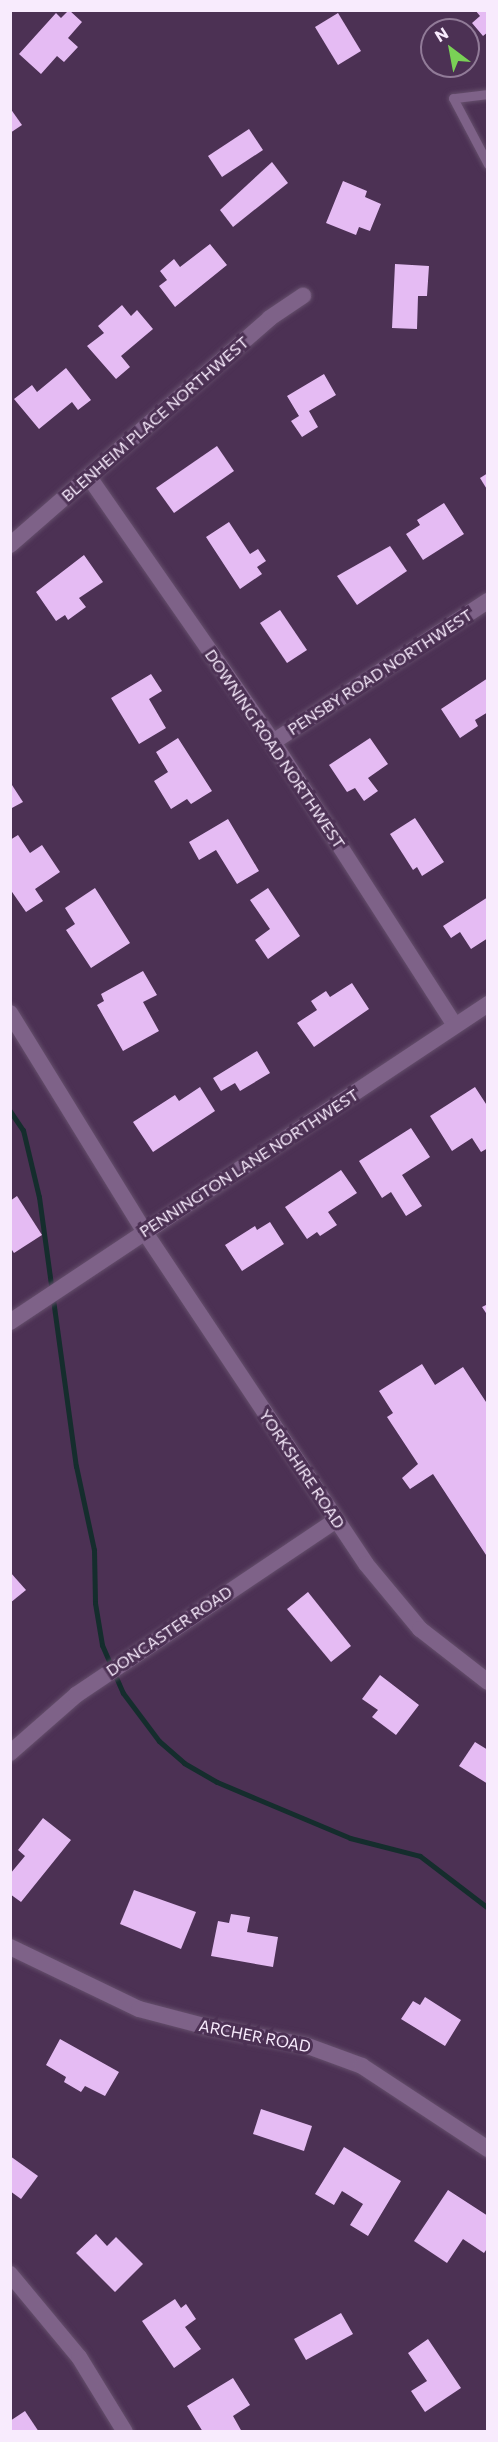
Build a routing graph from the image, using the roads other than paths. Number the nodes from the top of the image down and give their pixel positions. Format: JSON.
{"nodes":[{"id":1,"x":488,"y":94,"type":"edge"},
{"id":2,"x":488,"y":164,"type":"edge"},
{"id":3,"x":303,"y":296,"type":"dead end"},
{"id":4,"x":89,"y":477,"type":"junction"},
{"id":5,"x":10,"y":546,"type":"edge"},
{"id":6,"x":488,"y":601,"type":"edge"},
{"id":7,"x":273,"y":742,"type":"junction"},
{"id":8,"x":488,"y":1004,"type":"edge"},
{"id":9,"x":10,"y":1013,"type":"edge"},
{"id":10,"x":454,"y":1025,"type":"junction"},
{"id":11,"x":144,"y":1231,"type":"junction"},
{"id":12,"x":10,"y":1322,"type":"edge"},
{"id":13,"x":336,"y":1520,"type":"junction"},
{"id":14,"x":488,"y":1682,"type":"edge"},
{"id":15,"x":10,"y":1753,"type":"edge"},
{"id":16,"x":10,"y":1947,"type":"edge"},
{"id":17,"x":488,"y":2149,"type":"edge"},
{"id":18,"x":10,"y":2274,"type":"edge"},
{"id":19,"x":125,"y":2432,"type":"edge"}],
"edges":[{"from":1,"to":2,"type":"lane"},
{"from":3,"to":4,"type":"street","name":"BLENHEIM PLACE NORTHWEST"},
{"from":4,"to":5,"type":"street","name":"BLENHEIM PLACE NORTHWEST"},
{"from":4,"to":7,"type":"street","name":"DOWNING ROAD NORTHWEST"},
{"from":6,"to":7,"type":"street","name":"PENSBY ROAD NORTHWEST"},
{"from":7,"to":10,"type":"street","name":"DOWNING ROAD NORTHWEST"},
{"from":8,"to":10,"type":"street","name":"PENNINGTON LANE NORTHWEST"},
{"from":9,"to":11,"type":"street","name":"YORKSHIRE ROAD"},
{"from":10,"to":11,"type":"street","name":"PENNINGTON LANE NORTHWEST"},
{"from":11,"to":12,"type":"street","name":"PENNINGTON LANE NORTHWEST"},
{"from":11,"to":13,"type":"street","name":"YORKSHIRE ROAD"},
{"from":13,"to":14,"type":"street","name":"YORKSHIRE ROAD"},
{"from":13,"to":15,"type":"street","name":"DONCASTER ROAD"},
{"from":16,"to":17,"type":"street","name":"ARCHER ROAD"},
{"from":18,"to":19,"type":"street"}]}
